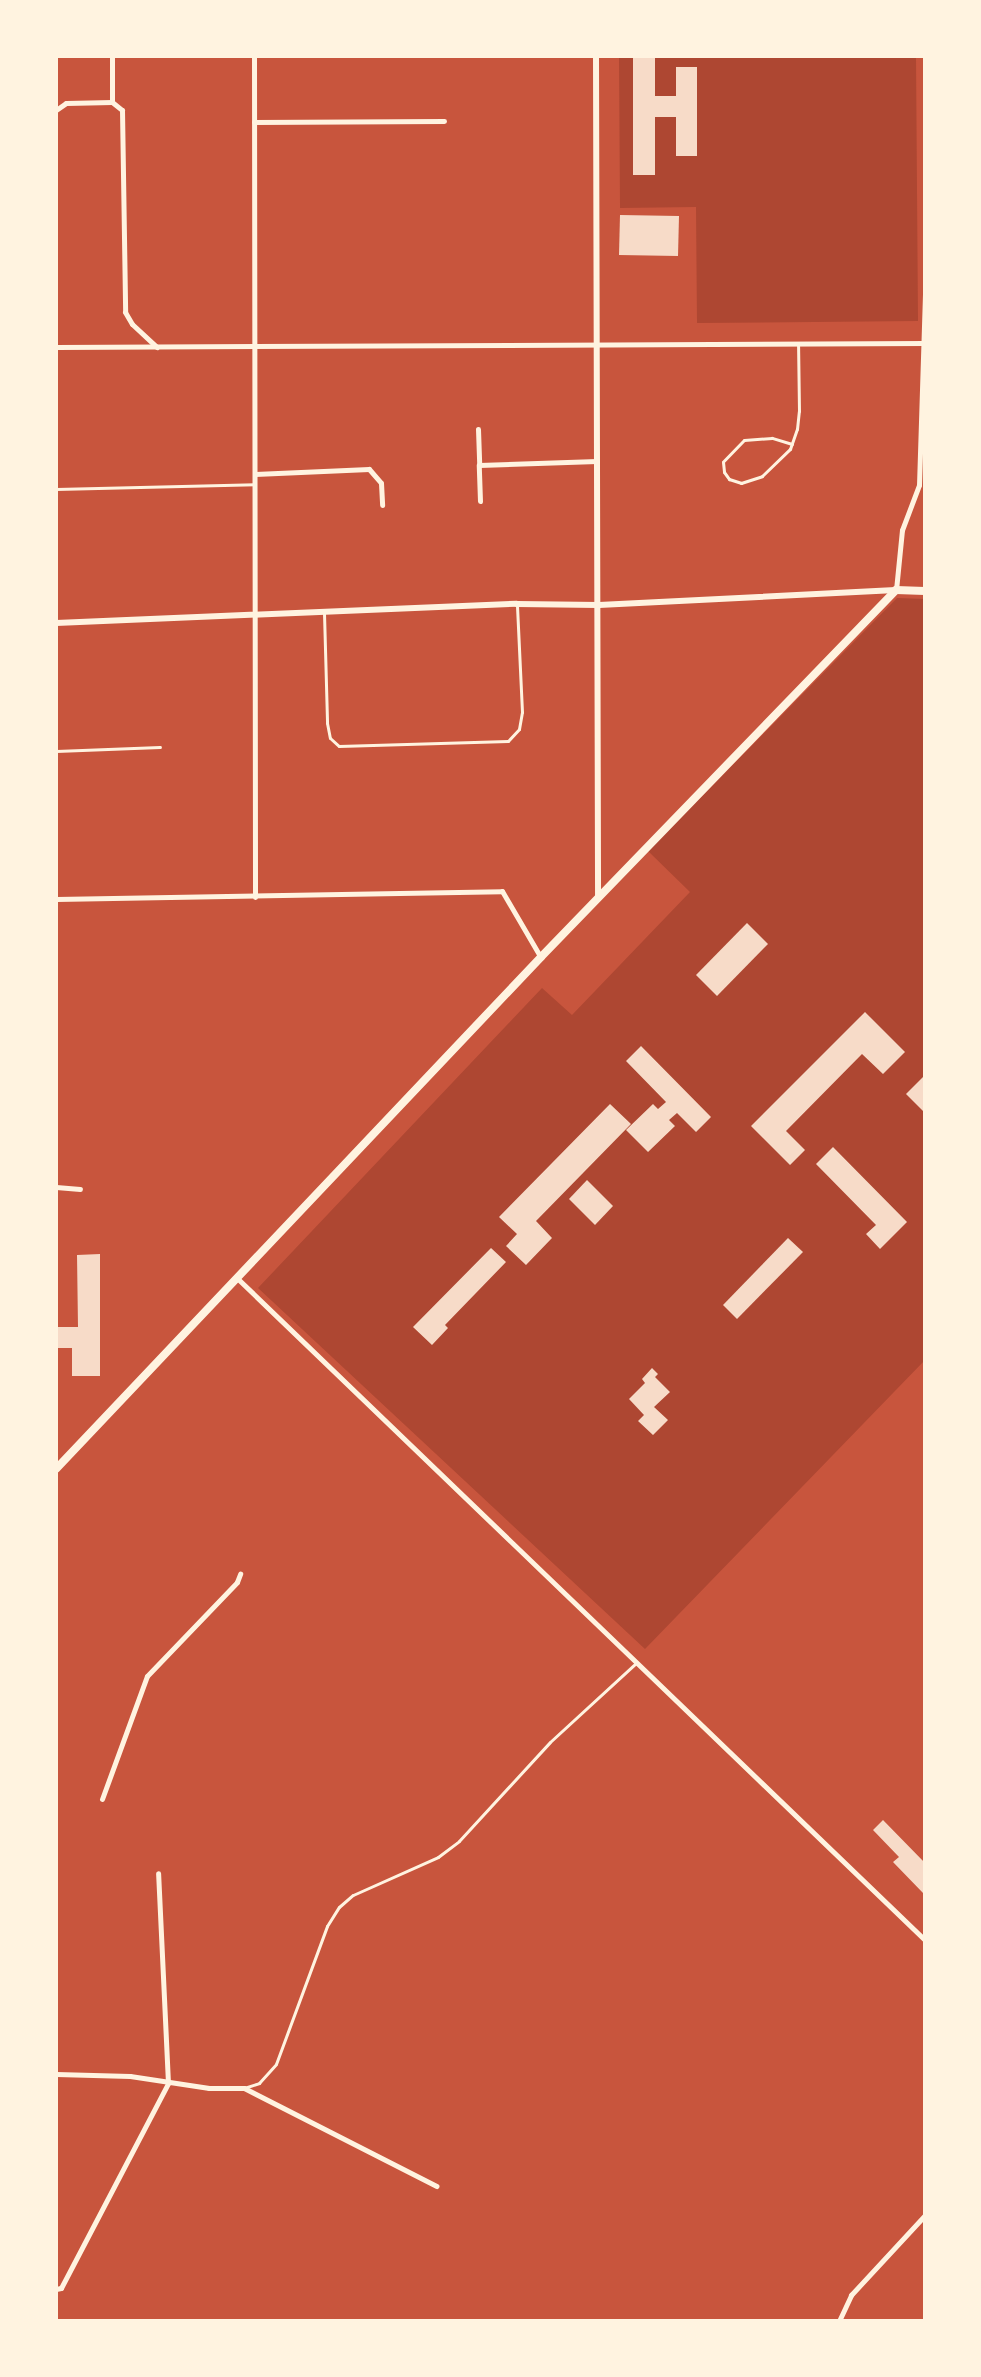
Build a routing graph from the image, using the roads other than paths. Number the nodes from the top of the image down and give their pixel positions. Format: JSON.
{"nodes":[{"id":1,"x":112,"y":56,"type":"edge"},
{"id":2,"x":254,"y":56,"type":"edge"},
{"id":3,"x":596,"y":56,"type":"edge"},
{"id":4,"x":112,"y":102,"type":"junction"},
{"id":5,"x":56,"y":110,"type":"edge"},
{"id":6,"x":444,"y":121,"type":"dead end"},
{"id":7,"x":254,"y":122,"type":"junction"},
{"id":8,"x":925,"y":289,"type":"edge"},
{"id":9,"x":798,"y":343,"type":"junction"},
{"id":10,"x":924,"y":343,"type":"edge"},
{"id":11,"x":596,"y":345,"type":"junction"},
{"id":12,"x":56,"y":347,"type":"edge"},
{"id":13,"x":158,"y":347,"type":"junction"},
{"id":14,"x":254,"y":347,"type":"junction"},
{"id":15,"x":478,"y":429,"type":"dead end"},
{"id":16,"x":792,"y":444,"type":"junction"},
{"id":17,"x":597,"y":461,"type":"junction"},
{"id":18,"x":479,"y":465,"type":"junction"},
{"id":19,"x":255,"y":474,"type":"junction"},
{"id":20,"x":255,"y":484,"type":"junction"},
{"id":21,"x":56,"y":489,"type":"edge"},
{"id":22,"x":480,"y":501,"type":"dead end"},
{"id":23,"x":382,"y":505,"type":"dead end"},
{"id":24,"x":896,"y":590,"type":"junction"},
{"id":25,"x":925,"y":591,"type":"edge"},
{"id":26,"x":517,"y":604,"type":"junction"},
{"id":27,"x":599,"y":605,"type":"junction"},
{"id":28,"x":324,"y":612,"type":"junction"},
{"id":29,"x":255,"y":615,"type":"junction"},
{"id":30,"x":56,"y":623,"type":"edge"},
{"id":31,"x":160,"y":747,"type":"dead end"},
{"id":32,"x":56,"y":751,"type":"edge"},
{"id":33,"x":255,"y":897,"type":"junction"},
{"id":34,"x":598,"y":898,"type":"junction"},
{"id":35,"x":56,"y":899,"type":"edge"},
{"id":36,"x":541,"y":957,"type":"junction"},
{"id":37,"x":56,"y":1187,"type":"edge"},
{"id":38,"x":80,"y":1189,"type":"dead end"},
{"id":39,"x":238,"y":1279,"type":"junction"},
{"id":40,"x":56,"y":1469,"type":"edge"},
{"id":41,"x":240,"y":1574,"type":"dead end"},
{"id":42,"x":637,"y":1662,"type":"junction"},
{"id":43,"x":102,"y":1799,"type":"dead end"},
{"id":44,"x":158,"y":1873,"type":"dead end"},
{"id":45,"x":925,"y":1940,"type":"edge"},
{"id":46,"x":56,"y":2074,"type":"edge"},
{"id":47,"x":168,"y":2083,"type":"junction"},
{"id":48,"x":244,"y":2088,"type":"junction"},
{"id":49,"x":436,"y":2186,"type":"dead end"},
{"id":50,"x":925,"y":2215,"type":"edge"},
{"id":51,"x":56,"y":2289,"type":"edge"},
{"id":52,"x":839,"y":2321,"type":"edge"}],
"edges":[{"from":1,"to":4,"type":"street"},
{"from":2,"to":7,"type":"street"},
{"from":3,"to":11,"type":"street"},
{"from":4,"to":5,"type":"street"},
{"from":4,"to":13,"type":"street"},
{"from":6,"to":7,"type":"street"},
{"from":7,"to":14,"type":"street"},
{"from":8,"to":10,"type":"street"},
{"from":9,"to":10,"type":"street"},
{"from":9,"to":11,"type":"street"},
{"from":9,"to":16,"type":"lane"},
{"from":10,"to":24,"type":"street"},
{"from":11,"to":14,"type":"street"},
{"from":11,"to":17,"type":"street"},
{"from":12,"to":13,"type":"street"},
{"from":13,"to":14,"type":"street"},
{"from":14,"to":19,"type":"street"},
{"from":15,"to":18,"type":"street"},
{"from":16,"to":16,"type":"lane"},
{"from":17,"to":18,"type":"street"},
{"from":17,"to":27,"type":"street"},
{"from":18,"to":22,"type":"street"},
{"from":19,"to":20,"type":"street"},
{"from":19,"to":23,"type":"street"},
{"from":20,"to":21,"type":"lane"},
{"from":20,"to":29,"type":"street"},
{"from":24,"to":25,"type":"highway"},
{"from":24,"to":27,"type":"street"},
{"from":24,"to":34,"type":"highway"},
{"from":26,"to":27,"type":"street"},
{"from":26,"to":28,"type":"street"},
{"from":26,"to":28,"type":"lane"},
{"from":27,"to":34,"type":"street"},
{"from":28,"to":29,"type":"street"},
{"from":29,"to":30,"type":"street"},
{"from":29,"to":33,"type":"street"},
{"from":31,"to":32,"type":"lane"},
{"from":33,"to":35,"type":"street"},
{"from":33,"to":36,"type":"street"},
{"from":34,"to":36,"type":"highway"},
{"from":36,"to":39,"type":"highway"},
{"from":37,"to":38,"type":"street"},
{"from":39,"to":40,"type":"highway"},
{"from":39,"to":42,"type":"street"},
{"from":41,"to":43,"type":"street"},
{"from":42,"to":45,"type":"street"},
{"from":42,"to":48,"type":"lane"},
{"from":44,"to":47,"type":"street"},
{"from":46,"to":47,"type":"street"},
{"from":47,"to":48,"type":"street"},
{"from":47,"to":51,"type":"street"},
{"from":48,"to":49,"type":"street"},
{"from":50,"to":52,"type":"street"}]}
